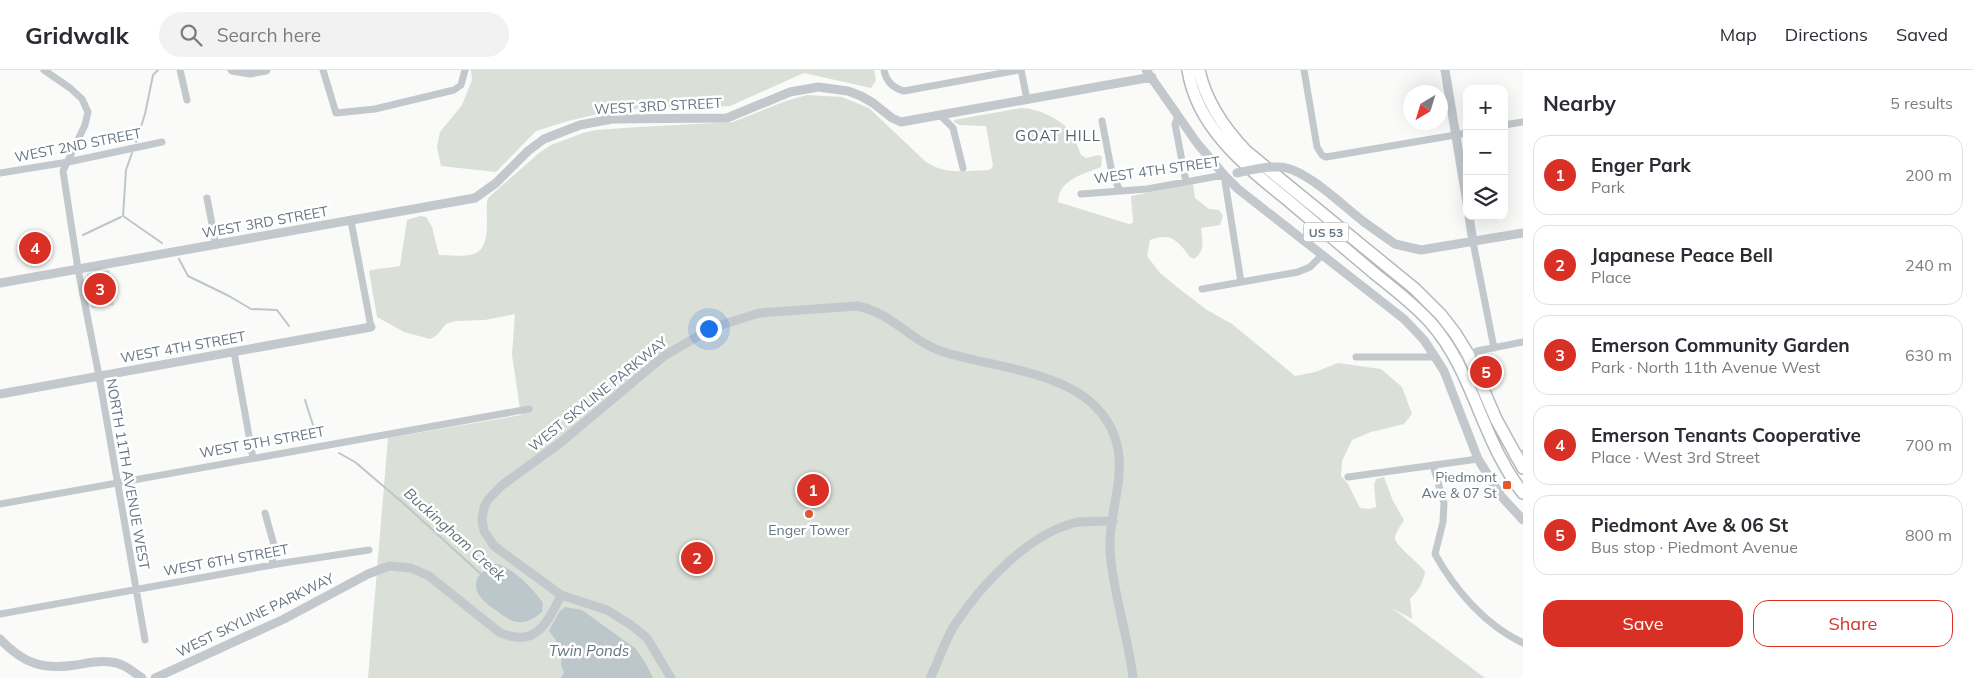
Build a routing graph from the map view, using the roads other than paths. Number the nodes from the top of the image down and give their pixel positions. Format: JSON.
{"nodes":[{"id":1,"x":44,"y":70,"type":"edge"},
{"id":2,"x":180,"y":70,"type":"edge"},
{"id":3,"x":232,"y":70,"type":"edge"},
{"id":4,"x":266,"y":70,"type":"edge"},
{"id":5,"x":323,"y":70,"type":"edge"},
{"id":6,"x":465,"y":70,"type":"edge"},
{"id":7,"x":884,"y":70,"type":"edge"},
{"id":8,"x":1020,"y":70,"type":"edge"},
{"id":9,"x":1187,"y":70,"type":"edge"},
{"id":10,"x":1199,"y":70,"type":"edge"},
{"id":11,"x":1304,"y":70,"type":"edge"},
{"id":12,"x":1445,"y":70,"type":"edge"},
{"id":13,"x":1149,"y":74,"type":"edge"},
{"id":14,"x":187,"y":100,"type":"dead end"},
{"id":15,"x":1027,"y":100,"type":"junction"},
{"id":16,"x":1204,"y":102,"type":"junction"},
{"id":17,"x":942,"y":116,"type":"junction"},
{"id":18,"x":1178,"y":116,"type":"junction"},
{"id":19,"x":1102,"y":121,"type":"dead end"},
{"id":20,"x":1523,"y":122,"type":"edge"},
{"id":21,"x":1508,"y":124,"type":"edge"},
{"id":22,"x":1463,"y":134,"type":"edge"},
{"id":23,"x":1455,"y":135,"type":"junction"},
{"id":24,"x":162,"y":142,"type":"dead end"},
{"id":25,"x":68,"y":162,"type":"junction"},
{"id":26,"x":963,"y":168,"type":"dead end"},
{"id":27,"x":0,"y":173,"type":"edge"},
{"id":28,"x":1224,"y":175,"type":"junction"},
{"id":29,"x":1463,"y":180,"type":"edge"},
{"id":30,"x":1186,"y":182,"type":"junction"},
{"id":31,"x":1120,"y":191,"type":"junction"},
{"id":32,"x":1081,"y":194,"type":"dead end"},
{"id":33,"x":206,"y":198,"type":"dead end"},
{"id":34,"x":1470,"y":220,"type":"edge"},
{"id":35,"x":352,"y":221,"type":"junction"},
{"id":36,"x":1523,"y":233,"type":"edge"},
{"id":37,"x":1474,"y":242,"type":"junction"},
{"id":38,"x":216,"y":245,"type":"junction"},
{"id":39,"x":1322,"y":255,"type":"junction"},
{"id":40,"x":78,"y":269,"type":"junction"},
{"id":41,"x":1242,"y":282,"type":"junction"},
{"id":42,"x":0,"y":283,"type":"edge"},
{"id":43,"x":1202,"y":289,"type":"dead end"},
{"id":44,"x":371,"y":327,"type":"joint"},
{"id":45,"x":1523,"y":342,"type":"edge"},
{"id":46,"x":1494,"y":348,"type":"junction"},
{"id":47,"x":234,"y":352,"type":"junction"},
{"id":48,"x":1468,"y":354,"type":"junction"},
{"id":49,"x":1356,"y":357,"type":"dead end"},
{"id":50,"x":1436,"y":357,"type":"junction"},
{"id":51,"x":1456,"y":360,"type":"junction"},
{"id":52,"x":99,"y":376,"type":"junction"},
{"id":53,"x":0,"y":394,"type":"edge"},
{"id":54,"x":529,"y":409,"type":"dead end"},
{"id":55,"x":1519,"y":454,"type":"edge"},
{"id":56,"x":253,"y":458,"type":"junction"},
{"id":57,"x":1478,"y":459,"type":"junction"},
{"id":58,"x":1502,"y":462,"type":"junction"},
{"id":59,"x":1433,"y":465,"type":"junction"},
{"id":60,"x":1523,"y":468,"type":"edge"},
{"id":61,"x":1348,"y":477,"type":"dead end"},
{"id":62,"x":117,"y":483,"type":"junction"},
{"id":63,"x":1523,"y":493,"type":"edge"},
{"id":64,"x":0,"y":504,"type":"edge"},
{"id":65,"x":265,"y":513,"type":"dead end"},
{"id":66,"x":1523,"y":520,"type":"edge"},
{"id":67,"x":1113,"y":521,"type":"junction"},
{"id":68,"x":369,"y":550,"type":"dead end"},
{"id":69,"x":272,"y":565,"type":"junction"},
{"id":70,"x":136,"y":589,"type":"junction"},
{"id":71,"x":561,"y":595,"type":"junction"},
{"id":72,"x":0,"y":614,"type":"edge"},
{"id":73,"x":0,"y":639,"type":"edge"},
{"id":74,"x":146,"y":640,"type":"dead end"},
{"id":75,"x":1523,"y":643,"type":"edge"},
{"id":76,"x":142,"y":678,"type":"edge"},
{"id":77,"x":155,"y":678,"type":"edge"},
{"id":78,"x":672,"y":678,"type":"edge"},
{"id":79,"x":930,"y":678,"type":"edge"},
{"id":80,"x":1133,"y":678,"type":"edge"}],
"edges":[{"from":1,"to":25,"type":"street","name":"NORTH 11TH AVENUE WEST"},
{"from":2,"to":14,"type":"street"},
{"from":3,"to":4,"type":"street"},
{"from":5,"to":6,"type":"street"},
{"from":7,"to":8,"type":"street"},
{"from":8,"to":15,"type":"street"},
{"from":9,"to":16,"type":"highway","number":"US 53"},
{"from":10,"to":16,"type":"highway","number":"US 53"},
{"from":11,"to":23,"type":"street"},
{"from":12,"to":23,"type":"street"},
{"from":13,"to":15,"type":"street","name":"WEST 3RD STREET"},
{"from":13,"to":18,"type":"street"},
{"from":15,"to":17,"type":"street","name":"WEST 3RD STREET"},
{"from":16,"to":48,"type":"highway","number":"US 53"},
{"from":16,"to":51,"type":"highway","number":"US 53"},
{"from":17,"to":26,"type":"street"},
{"from":17,"to":35,"type":"street","name":"WEST 3RD STREET"},
{"from":18,"to":28,"type":"street"},
{"from":18,"to":30,"type":"street"},
{"from":19,"to":31,"type":"street"},
{"from":20,"to":21,"type":"street"},
{"from":22,"to":23,"type":"street"},
{"from":23,"to":29,"type":"street"},
{"from":24,"to":25,"type":"street","name":"WEST 2ND STREET"},
{"from":25,"to":27,"type":"street","name":"WEST 2ND STREET"},
{"from":25,"to":40,"type":"street","name":"NORTH 11TH AVENUE WEST"},
{"from":28,"to":30,"type":"street","name":"WEST 4TH STREET"},
{"from":28,"to":37,"type":"street","name":"WEST 4TH STREET","bridge":true},
{"from":28,"to":39,"type":"street"},
{"from":28,"to":41,"type":"street"},
{"from":30,"to":31,"type":"street","name":"WEST 4TH STREET"},
{"from":31,"to":32,"type":"street","name":"WEST 4TH STREET"},
{"from":33,"to":38,"type":"street"},
{"from":34,"to":37,"type":"street"},
{"from":35,"to":38,"type":"street","name":"WEST 3RD STREET"},
{"from":35,"to":44,"type":"street"},
{"from":36,"to":37,"type":"street"},
{"from":37,"to":46,"type":"street"},
{"from":38,"to":40,"type":"street","name":"WEST 3RD STREET"},
{"from":39,"to":41,"type":"street"},
{"from":39,"to":50,"type":"street"},
{"from":40,"to":42,"type":"street","name":"WEST 3RD STREET"},
{"from":40,"to":52,"type":"street","name":"NORTH 11TH AVENUE WEST"},
{"from":41,"to":43,"type":"street"},
{"from":44,"to":47,"type":"street","name":"WEST 4TH STREET"},
{"from":45,"to":46,"type":"street"},
{"from":46,"to":48,"type":"street"},
{"from":47,"to":52,"type":"street","name":"WEST 4TH STREET"},
{"from":47,"to":56,"type":"street"},
{"from":48,"to":51,"type":"street"},
{"from":48,"to":55,"type":"highway","number":"US 53"},
{"from":49,"to":50,"type":"street"},
{"from":50,"to":57,"type":"street"},
{"from":51,"to":58,"type":"highway","number":"US 53"},
{"from":52,"to":53,"type":"street","name":"WEST 4TH STREET"},
{"from":52,"to":62,"type":"street","name":"NORTH 11TH AVENUE WEST"},
{"from":54,"to":56,"type":"street","name":"WEST 5TH STREET"},
{"from":55,"to":58,"type":"street"},
{"from":55,"to":60,"type":"highway","number":"US 53"},
{"from":56,"to":62,"type":"street","name":"WEST 5TH STREET"},
{"from":57,"to":59,"type":"street"},
{"from":57,"to":66,"type":"street"},
{"from":58,"to":63,"type":"highway","number":"US 53"},
{"from":59,"to":61,"type":"street"},
{"from":59,"to":75,"type":"street"},
{"from":62,"to":64,"type":"street","name":"WEST 5TH STREET"},
{"from":62,"to":70,"type":"street","name":"NORTH 11TH AVENUE WEST"},
{"from":65,"to":69,"type":"street"},
{"from":67,"to":71,"type":"street","name":"WEST SKYLINE PARKWAY"},
{"from":67,"to":79,"type":"street"},
{"from":67,"to":80,"type":"street","name":"WEST SKYLINE PARKWAY"},
{"from":68,"to":69,"type":"street","name":"WEST 6TH STREET"},
{"from":69,"to":70,"type":"street","name":"WEST 6TH STREET"},
{"from":70,"to":72,"type":"street","name":"WEST 6TH STREET"},
{"from":70,"to":74,"type":"street","name":"NORTH 11TH AVENUE WEST"},
{"from":71,"to":77,"type":"street","name":"WEST SKYLINE PARKWAY"},
{"from":71,"to":78,"type":"street"},
{"from":73,"to":76,"type":"street"}]}
